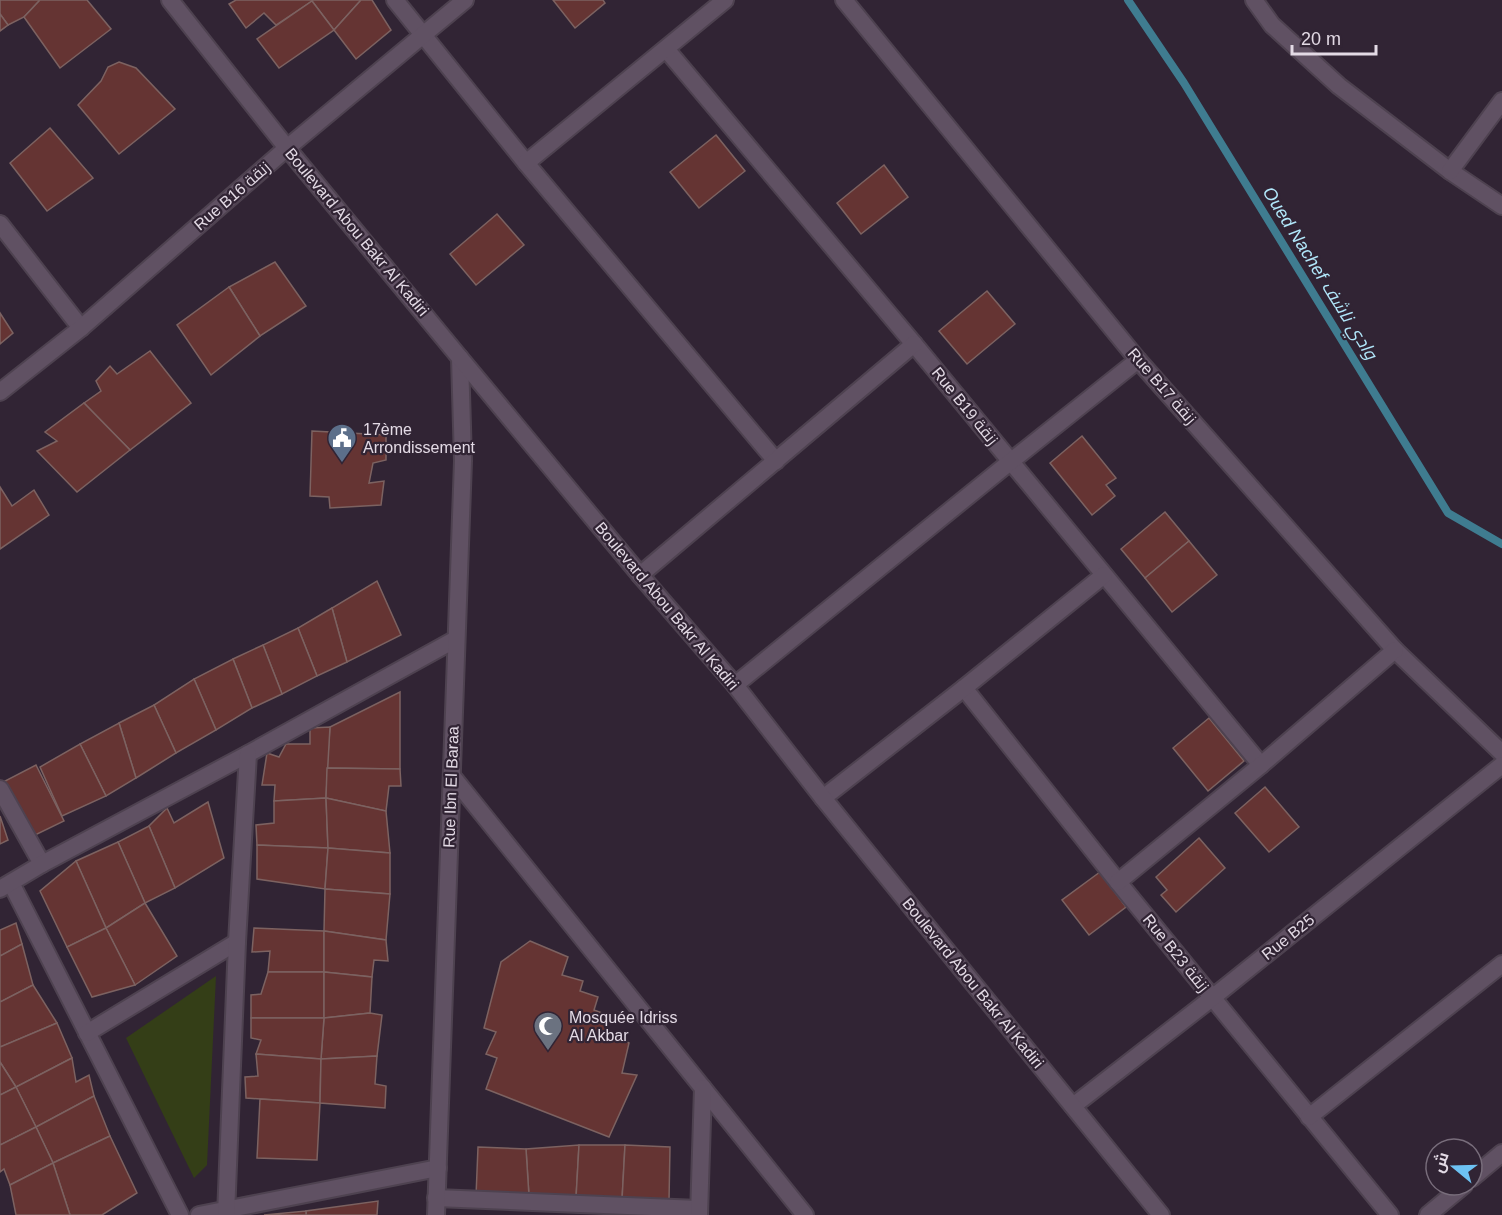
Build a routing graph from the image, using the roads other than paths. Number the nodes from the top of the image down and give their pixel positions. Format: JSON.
{"nodes":[{"id":1,"x":170,"y":0,"type":"edge"},
{"id":2,"x":395,"y":0,"type":"edge"},
{"id":3,"x":465,"y":0,"type":"edge"},
{"id":4,"x":725,"y":0,"type":"edge"},
{"id":5,"x":844,"y":0,"type":"edge"},
{"id":6,"x":1259,"y":3,"type":"edge"},
{"id":7,"x":423,"y":34,"type":"junction"},
{"id":8,"x":666,"y":49,"type":"junction"},
{"id":9,"x":1502,"y":101,"type":"edge"},
{"id":10,"x":287,"y":148,"type":"junction"},
{"id":11,"x":526,"y":163,"type":"junction"},
{"id":12,"x":1450,"y":171,"type":"junction"},
{"id":13,"x":1502,"y":206,"type":"edge"},
{"id":14,"x":0,"y":224,"type":"edge"},
{"id":15,"x":81,"y":328,"type":"junction"},
{"id":16,"x":914,"y":344,"type":"junction"},
{"id":17,"x":460,"y":358,"type":"junction"},
{"id":18,"x":1138,"y":360,"type":"junction"},
{"id":19,"x":0,"y":392,"type":"edge"},
{"id":20,"x":776,"y":461,"type":"junction"},
{"id":21,"x":1011,"y":462,"type":"junction"},
{"id":22,"x":640,"y":575,"type":"junction"},
{"id":23,"x":1104,"y":575,"type":"junction"},
{"id":24,"x":456,"y":639,"type":"junction"},
{"id":25,"x":1395,"y":650,"type":"junction"},
{"id":26,"x":735,"y":685,"type":"junction"},
{"id":27,"x":964,"y":688,"type":"junction"},
{"id":28,"x":248,"y":753,"type":"junction"},
{"id":29,"x":1502,"y":753,"type":"edge"},
{"id":30,"x":1261,"y":765,"type":"junction"},
{"id":31,"x":1502,"y":765,"type":"edge"},
{"id":32,"x":452,"y":776,"type":"junction"},
{"id":33,"x":0,"y":789,"type":"edge"},
{"id":34,"x":823,"y":798,"type":"junction"},
{"id":35,"x":42,"y":864,"type":"junction"},
{"id":36,"x":1118,"y":882,"type":"junction"},
{"id":37,"x":6,"y":886,"type":"edge"},
{"id":38,"x":237,"y":942,"type":"junction"},
{"id":39,"x":1502,"y":964,"type":"edge"},
{"id":40,"x":1212,"y":998,"type":"junction"},
{"id":41,"x":87,"y":1033,"type":"junction"},
{"id":42,"x":703,"y":1088,"type":"junction"},
{"id":43,"x":1072,"y":1106,"type":"junction"},
{"id":44,"x":1309,"y":1117,"type":"junction"},
{"id":45,"x":1502,"y":1153,"type":"edge"},
{"id":46,"x":438,"y":1168,"type":"junction"},
{"id":47,"x":1484,"y":1168,"type":"edge"},
{"id":48,"x":1450,"y":1197,"type":"edge"},
{"id":49,"x":436,"y":1207,"type":"edge"},
{"id":50,"x":226,"y":1212,"type":"edge"},
{"id":51,"x":699,"y":1212,"type":"edge"},
{"id":52,"x":180,"y":1215,"type":"edge"},
{"id":53,"x":199,"y":1215,"type":"edge"},
{"id":54,"x":805,"y":1215,"type":"edge"},
{"id":55,"x":1161,"y":1215,"type":"edge"},
{"id":56,"x":1390,"y":1215,"type":"edge"},
{"id":57,"x":1428,"y":1215,"type":"edge"}],
"edges":[{"from":1,"to":10,"type":"street","name":"Boulevard Abou Bakr Al Kadiri"},
{"from":2,"to":7,"type":"street"},
{"from":3,"to":7,"type":"street","name":"Rue B16 زنقة"},
{"from":4,"to":8,"type":"street"},
{"from":5,"to":18,"type":"street","name":"Rue B17 زنقة"},
{"from":6,"to":12,"type":"street"},
{"from":7,"to":10,"type":"street","name":"Rue B16 زنقة"},
{"from":7,"to":11,"type":"street"},
{"from":8,"to":11,"type":"street"},
{"from":8,"to":16,"type":"street","name":"Rue B19 زنقة"},
{"from":9,"to":12,"type":"street"},
{"from":10,"to":15,"type":"street","name":"Rue B16 زنقة"},
{"from":10,"to":17,"type":"street","name":"Boulevard Abou Bakr Al Kadiri"},
{"from":11,"to":20,"type":"street"},
{"from":12,"to":13,"type":"street"},
{"from":14,"to":15,"type":"street"},
{"from":15,"to":19,"type":"street","name":"Rue B16 زنقة"},
{"from":16,"to":20,"type":"street"},
{"from":16,"to":21,"type":"street","name":"Rue B19 زنقة"},
{"from":17,"to":22,"type":"street","name":"Boulevard Abou Bakr Al Kadiri"},
{"from":17,"to":24,"type":"street","name":"Rue Ibn El Baraa"},
{"from":18,"to":21,"type":"street"},
{"from":18,"to":25,"type":"street","name":"Rue B17 زنقة"},
{"from":20,"to":22,"type":"street"},
{"from":21,"to":23,"type":"street","name":"Rue B19 زنقة"},
{"from":21,"to":26,"type":"street"},
{"from":22,"to":26,"type":"street","name":"Boulevard Abou Bakr Al Kadiri"},
{"from":23,"to":27,"type":"street"},
{"from":23,"to":30,"type":"street","name":"Rue B19 زنقة"},
{"from":24,"to":28,"type":"street"},
{"from":24,"to":32,"type":"street","name":"Rue Ibn El Baraa"},
{"from":25,"to":29,"type":"street","name":"Rue B17 زنقة"},
{"from":25,"to":30,"type":"street"},
{"from":26,"to":34,"type":"street","name":"Boulevard Abou Bakr Al Kadiri"},
{"from":27,"to":34,"type":"street"},
{"from":27,"to":36,"type":"street","name":"Rue B23 زنقة"},
{"from":28,"to":35,"type":"street"},
{"from":28,"to":38,"type":"street"},
{"from":30,"to":36,"type":"street"},
{"from":31,"to":40,"type":"street","name":"Rue B25"},
{"from":32,"to":42,"type":"street"},
{"from":32,"to":46,"type":"street","name":"Rue Ibn El Baraa"},
{"from":33,"to":35,"type":"street"},
{"from":34,"to":43,"type":"street","name":"Boulevard Abou Bakr Al Kadiri"},
{"from":35,"to":37,"type":"street"},
{"from":36,"to":40,"type":"street","name":"Rue B23 زنقة"},
{"from":37,"to":41,"type":"street"},
{"from":38,"to":41,"type":"street"},
{"from":38,"to":50,"type":"street"},
{"from":39,"to":44,"type":"street"},
{"from":40,"to":43,"type":"street","name":"Rue B25"},
{"from":40,"to":44,"type":"street","name":"Rue B23 زنقة"},
{"from":41,"to":52,"type":"street"},
{"from":42,"to":51,"type":"street"},
{"from":42,"to":54,"type":"street"},
{"from":43,"to":55,"type":"street","name":"Boulevard Abou Bakr Al Kadiri"},
{"from":44,"to":56,"type":"street","name":"Rue B23 زنقة"},
{"from":45,"to":47,"type":"street"},
{"from":46,"to":49,"type":"street","name":"Rue Ibn El Baraa"},
{"from":46,"to":50,"type":"street"},
{"from":48,"to":57,"type":"street"},
{"from":49,"to":51,"type":"street"},
{"from":50,"to":53,"type":"street"}]}
